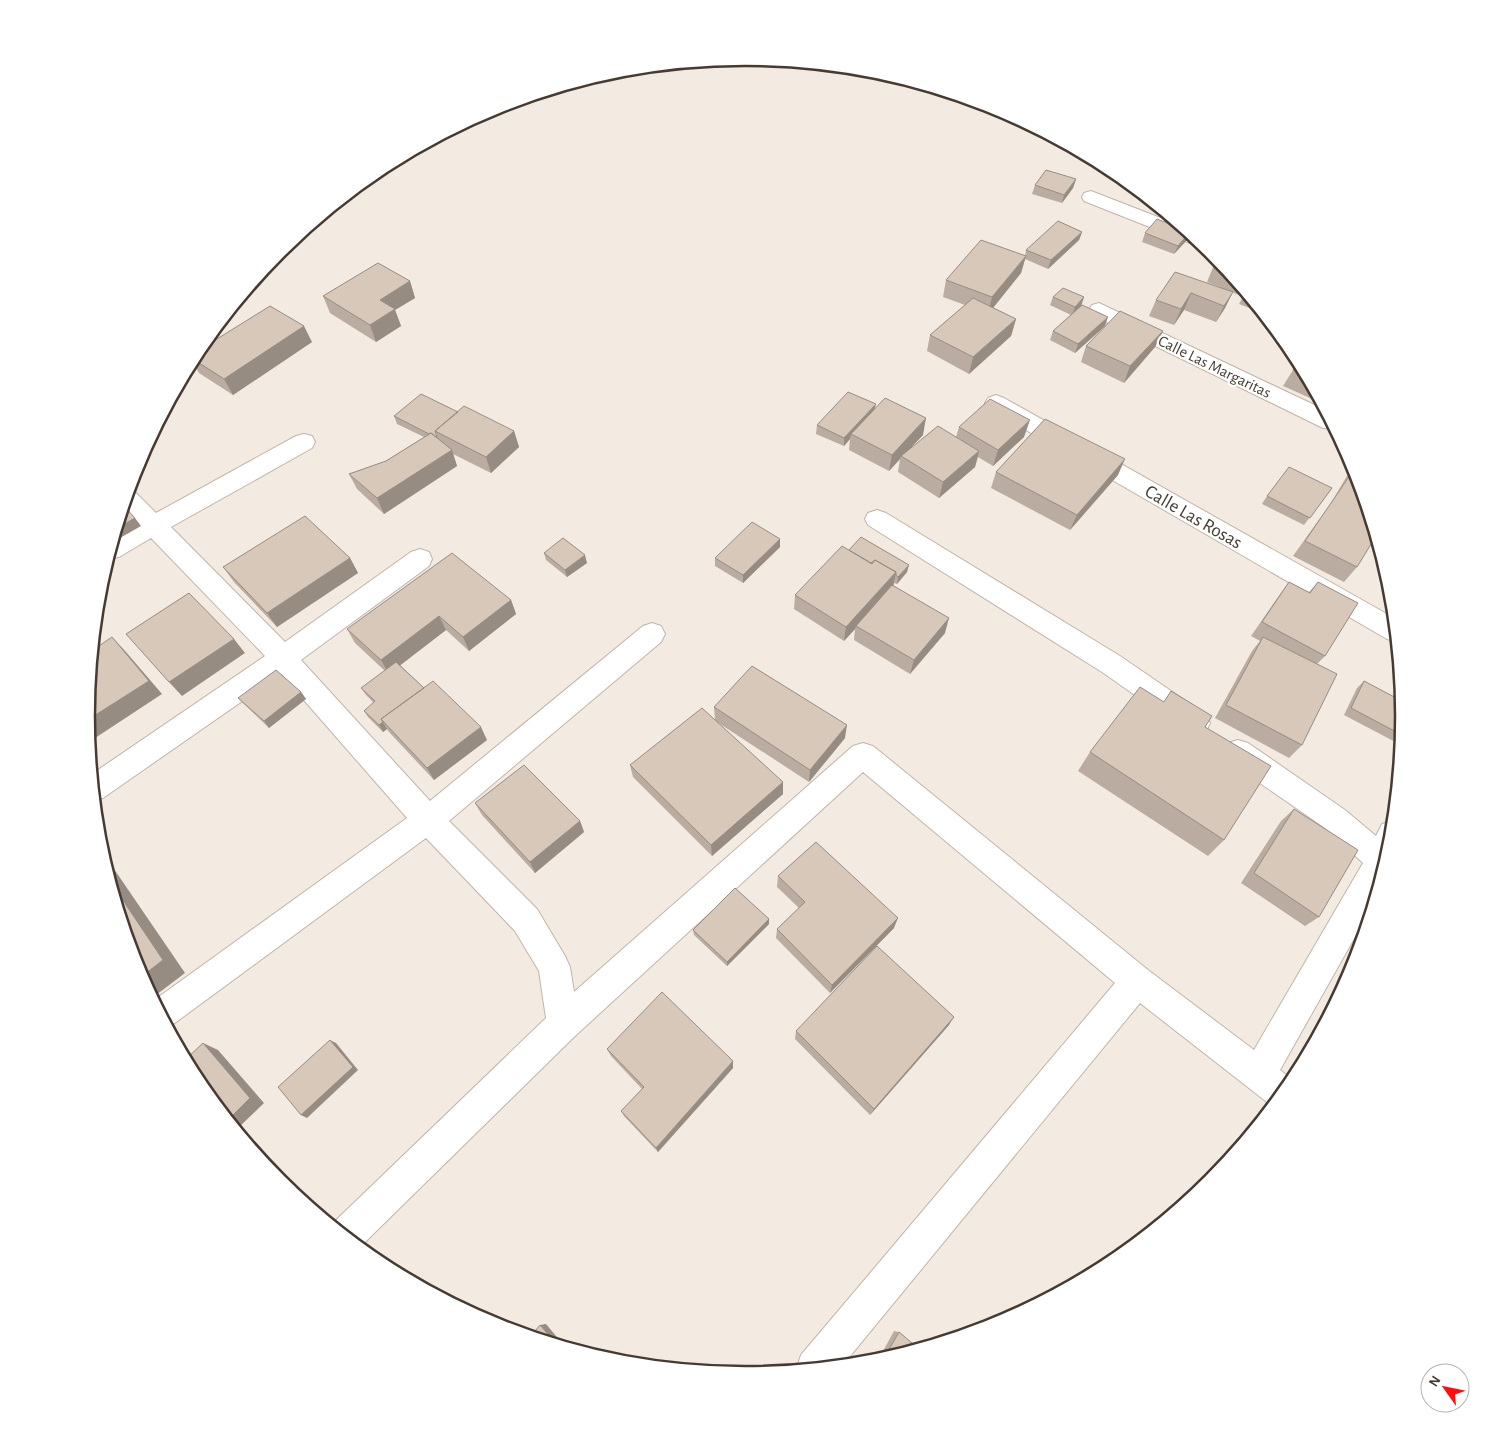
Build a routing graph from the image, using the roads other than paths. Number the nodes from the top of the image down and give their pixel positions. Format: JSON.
{"nodes":[{"id":1,"x":1091,"y":197,"type":"dead end"},
{"id":2,"x":1177,"y":231,"type":"edge"},
{"id":3,"x":1099,"y":310,"type":"dead end"},
{"id":4,"x":993,"y":401,"type":"edge"},
{"id":5,"x":1322,"y":418,"type":"edge"},
{"id":6,"x":304,"y":442,"type":"dead end"},
{"id":7,"x":131,"y":502,"type":"edge"},
{"id":8,"x":878,"y":519,"type":"dead end"},
{"id":9,"x":152,"y":525,"type":"junction"},
{"id":10,"x":118,"y":545,"type":"edge"},
{"id":11,"x":420,"y":559,"type":"dead end"},
{"id":12,"x":1389,"y":628,"type":"edge"},
{"id":13,"x":652,"y":634,"type":"dead end"},
{"id":14,"x":284,"y":658,"type":"junction"},
{"id":15,"x":98,"y":785,"type":"edge"},
{"id":16,"x":428,"y":820,"type":"junction"},
{"id":17,"x":1381,"y":850,"type":"edge"},
{"id":18,"x":1377,"y":869,"type":"edge"},
{"id":19,"x":1137,"y":981,"type":"junction"},
{"id":20,"x":166,"y":1011,"type":"edge"},
{"id":21,"x":563,"y":1024,"type":"junction"},
{"id":22,"x":1260,"y":1074,"type":"junction"},
{"id":23,"x":1278,"y":1089,"type":"edge"},
{"id":24,"x":350,"y":1232,"type":"edge"},
{"id":25,"x":821,"y":1362,"type":"edge"}],
"edges":[{"from":1,"to":2,"type":"street"},
{"from":3,"to":5,"type":"street","name":"Calle Las Margaritas"},
{"from":4,"to":12,"type":"street","name":"Calle Las Rosas"},
{"from":6,"to":9,"type":"street"},
{"from":7,"to":9,"type":"street"},
{"from":8,"to":17,"type":"street"},
{"from":9,"to":10,"type":"street"},
{"from":9,"to":14,"type":"street"},
{"from":11,"to":14,"type":"street"},
{"from":13,"to":16,"type":"street"},
{"from":14,"to":15,"type":"street"},
{"from":14,"to":16,"type":"street"},
{"from":16,"to":20,"type":"street"},
{"from":16,"to":21,"type":"street"},
{"from":18,"to":22,"type":"street"},
{"from":19,"to":21,"type":"street"},
{"from":19,"to":22,"type":"street"},
{"from":19,"to":25,"type":"street"},
{"from":21,"to":24,"type":"street"},
{"from":22,"to":23,"type":"street"}]}
